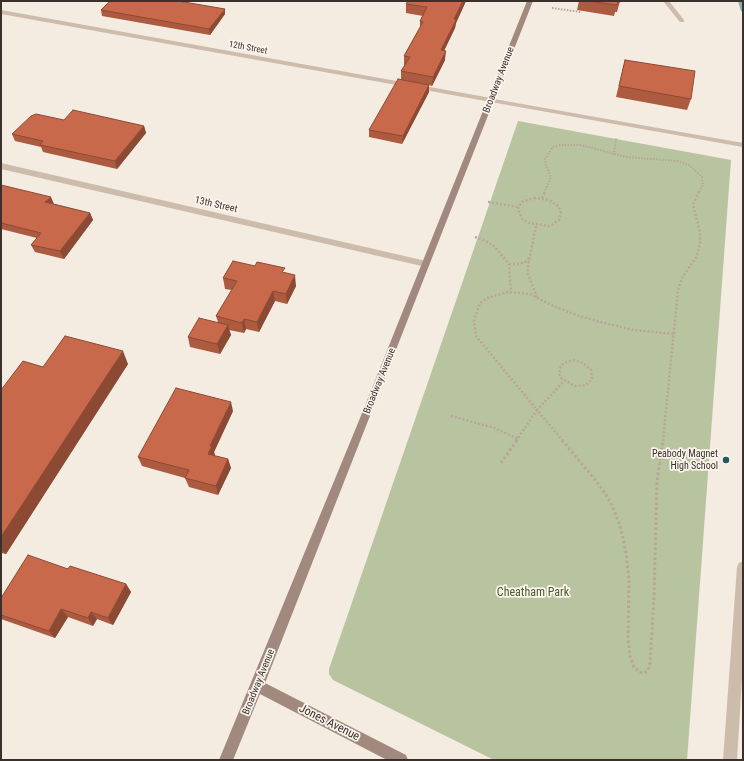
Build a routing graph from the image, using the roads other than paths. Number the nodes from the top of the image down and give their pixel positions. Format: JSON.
{"nodes":[{"id":1,"x":530,"y":1,"type":"edge"},
{"id":2,"x":666,"y":1,"type":"edge"},
{"id":3,"x":1,"y":12,"type":"edge"},
{"id":4,"x":682,"y":21,"type":"dead end"},
{"id":5,"x":491,"y":100,"type":"junction"},
{"id":6,"x":743,"y":145,"type":"edge"},
{"id":7,"x":1,"y":166,"type":"edge"},
{"id":8,"x":426,"y":264,"type":"junction"},
{"id":9,"x":743,"y":567,"type":"edge"},
{"id":10,"x":257,"y":686,"type":"junction"},
{"id":11,"x":226,"y":760,"type":"edge"},
{"id":12,"x":401,"y":760,"type":"edge"},
{"id":13,"x":730,"y":760,"type":"edge"}],
"edges":[{"from":1,"to":5,"type":"main road","name":"Broadway Avenue"},
{"from":2,"to":4,"type":"street"},
{"from":3,"to":5,"type":"street","name":"12th Street"},
{"from":5,"to":6,"type":"street","name":"12th Street"},
{"from":5,"to":8,"type":"main road","name":"Broadway Avenue"},
{"from":7,"to":8,"type":"street","name":"13th Street"},
{"from":8,"to":10,"type":"main road","name":"Broadway Avenue"},
{"from":9,"to":13,"type":"street"},
{"from":10,"to":11,"type":"main road","name":"Broadway Avenue"},
{"from":10,"to":12,"type":"main road","name":"Jones Avenue"}]}
